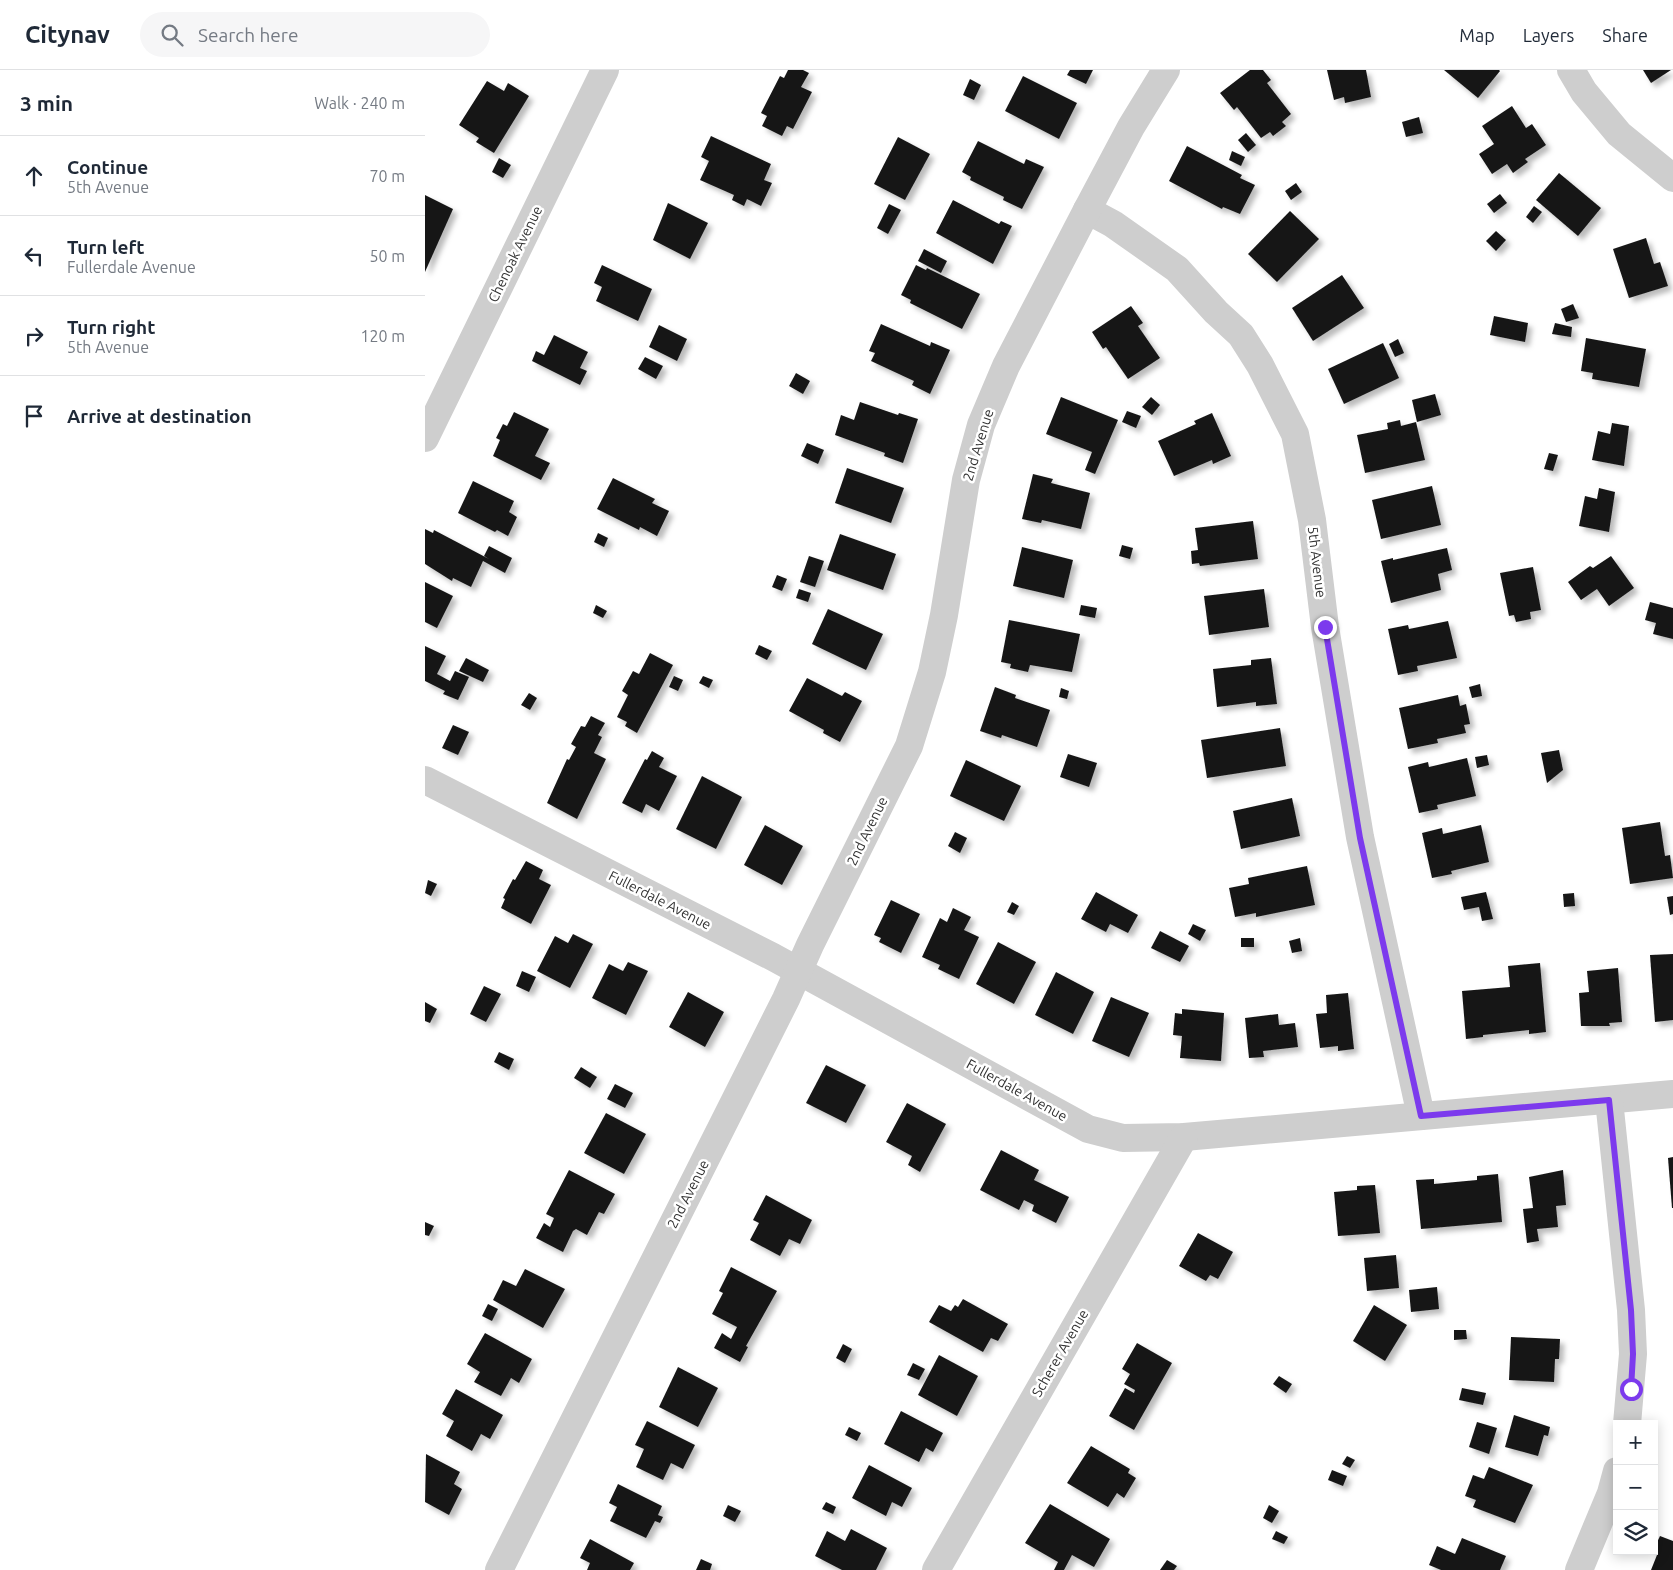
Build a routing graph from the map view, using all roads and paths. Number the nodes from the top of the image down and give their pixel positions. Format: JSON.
{"nodes":[{"id":1,"x":1166,"y":70,"type":"edge"},
{"id":2,"x":1571,"y":70,"type":"edge"},
{"id":3,"x":600,"y":71,"type":"edge"},
{"id":4,"x":1673,"y":178,"type":"edge"},
{"id":5,"x":1087,"y":210,"type":"junction"},
{"id":6,"x":425,"y":438,"type":"edge"},
{"id":7,"x":425,"y":780,"type":"edge"},
{"id":8,"x":799,"y":971,"type":"junction"},
{"id":9,"x":1673,"y":1094,"type":"edge"},
{"id":10,"x":1609,"y":1100,"type":"junction"},
{"id":11,"x":1421,"y":1116,"type":"junction"},
{"id":12,"x":1184,"y":1137,"type":"junction"},
{"id":13,"x":1627,"y":1420,"type":"edge"},
{"id":14,"x":1613,"y":1486,"type":"edge"},
{"id":15,"x":499,"y":1570,"type":"edge"},
{"id":16,"x":936,"y":1570,"type":"edge"},
{"id":17,"x":1579,"y":1570,"type":"edge"}],
"edges":[{"from":1,"to":5,"type":"street","name":"2nd Avenue"},
{"from":2,"to":4,"type":"street"},
{"from":3,"to":6,"type":"street","name":"Chenoak Avenue"},
{"from":5,"to":8,"type":"street","name":"2nd Avenue"},
{"from":5,"to":11,"type":"street","name":"5th Avenue"},
{"from":7,"to":8,"type":"street","name":"Fullerdale Avenue"},
{"from":8,"to":12,"type":"street","name":"Fullerdale Avenue"},
{"from":8,"to":15,"type":"street","name":"2nd Avenue"},
{"from":9,"to":10,"type":"street","name":"Fullerdale Avenue"},
{"from":10,"to":11,"type":"street","name":"Fullerdale Avenue"},
{"from":10,"to":13,"type":"street"},
{"from":11,"to":12,"type":"street","name":"Fullerdale Avenue"},
{"from":12,"to":16,"type":"street","name":"Scherer Avenue"},
{"from":14,"to":17,"type":"street"}]}
